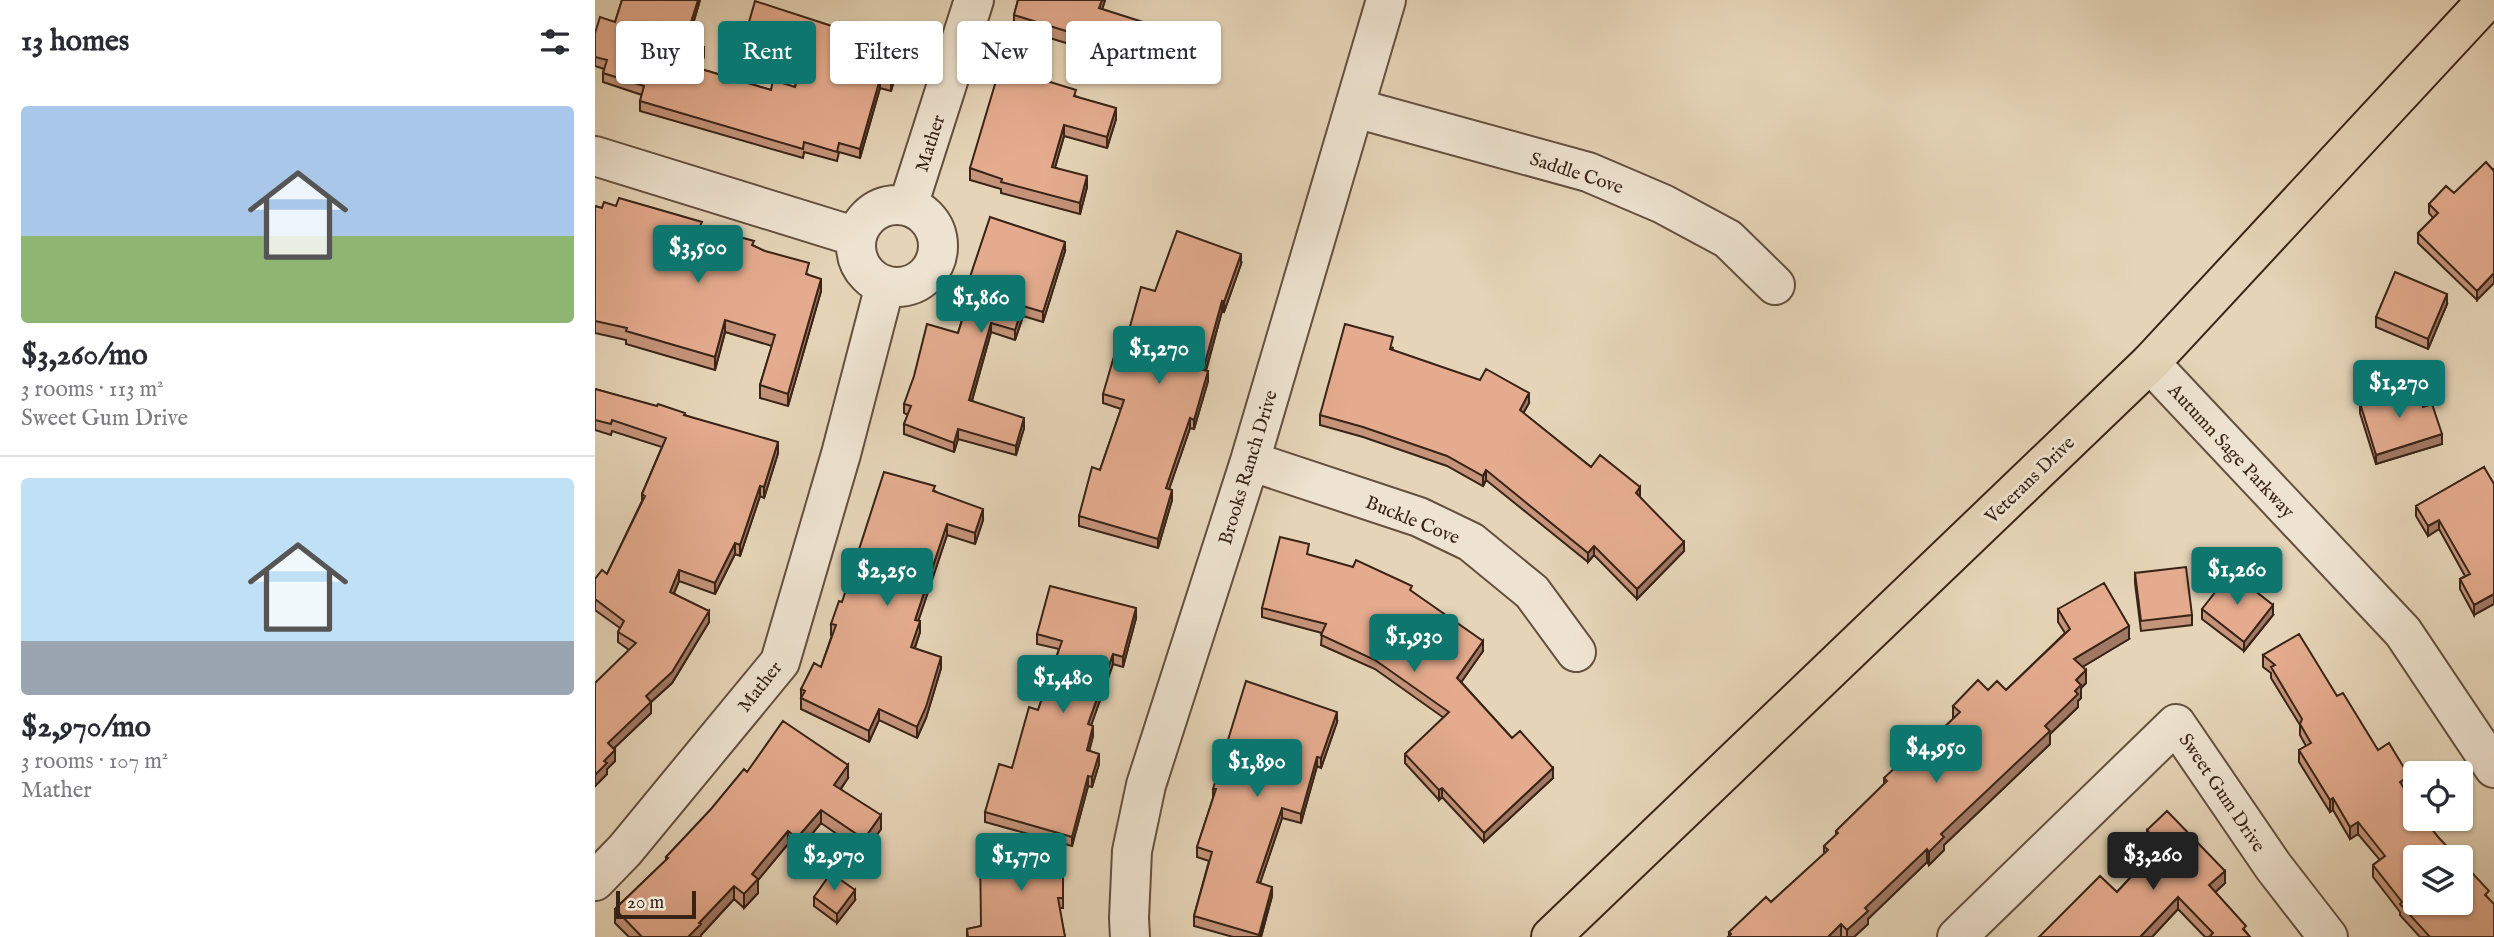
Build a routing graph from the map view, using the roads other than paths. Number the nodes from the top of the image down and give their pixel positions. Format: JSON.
{"nodes":[{"id":1,"x":974,"y":0,"type":"edge"},
{"id":2,"x":1386,"y":0,"type":"edge"},
{"id":3,"x":2487,"y":0,"type":"edge"},
{"id":4,"x":1355,"y":107,"type":"junction"},
{"id":5,"x":595,"y":156,"type":"edge"},
{"id":6,"x":908,"y":206,"type":"junction"},
{"id":7,"x":857,"y":237,"type":"junction"},
{"id":8,"x":885,"y":285,"type":"junction"},
{"id":9,"x":1775,"y":285,"type":"dead end"},
{"id":10,"x":2150,"y":363,"type":"junction"},
{"id":11,"x":1250,"y":461,"type":"junction"},
{"id":12,"x":1576,"y":652,"type":"dead end"},
{"id":13,"x":2494,"y":768,"type":"edge"},
{"id":14,"x":595,"y":881,"type":"edge"},
{"id":15,"x":1130,"y":937,"type":"edge"},
{"id":16,"x":1551,"y":937,"type":"edge"},
{"id":17,"x":1957,"y":937,"type":"edge"},
{"id":18,"x":2328,"y":937,"type":"edge"}],
"edges":[{"from":1,"to":6,"type":"street","name":"Mather"},
{"from":2,"to":4,"type":"street","name":"Brooks Ranch Drive"},
{"from":3,"to":10,"type":"main road","name":"Veterans Drive"},
{"from":4,"to":9,"type":"street","name":"Saddle Cove"},
{"from":4,"to":11,"type":"street","name":"Brooks Ranch Drive"},
{"from":5,"to":7,"type":"street"},
{"from":6,"to":7,"type":"street"},
{"from":6,"to":8,"type":"street"},
{"from":7,"to":8,"type":"street"},
{"from":8,"to":14,"type":"street","name":"Mather"},
{"from":10,"to":13,"type":"street","name":"Autumn Sage Parkway"},
{"from":10,"to":16,"type":"main road","name":"Veterans Drive"},
{"from":11,"to":12,"type":"street","name":"Buckle Cove"},
{"from":11,"to":15,"type":"street","name":"Brooks Ranch Drive"},
{"from":17,"to":18,"type":"street","name":"Sweet Gum Drive"}]}
